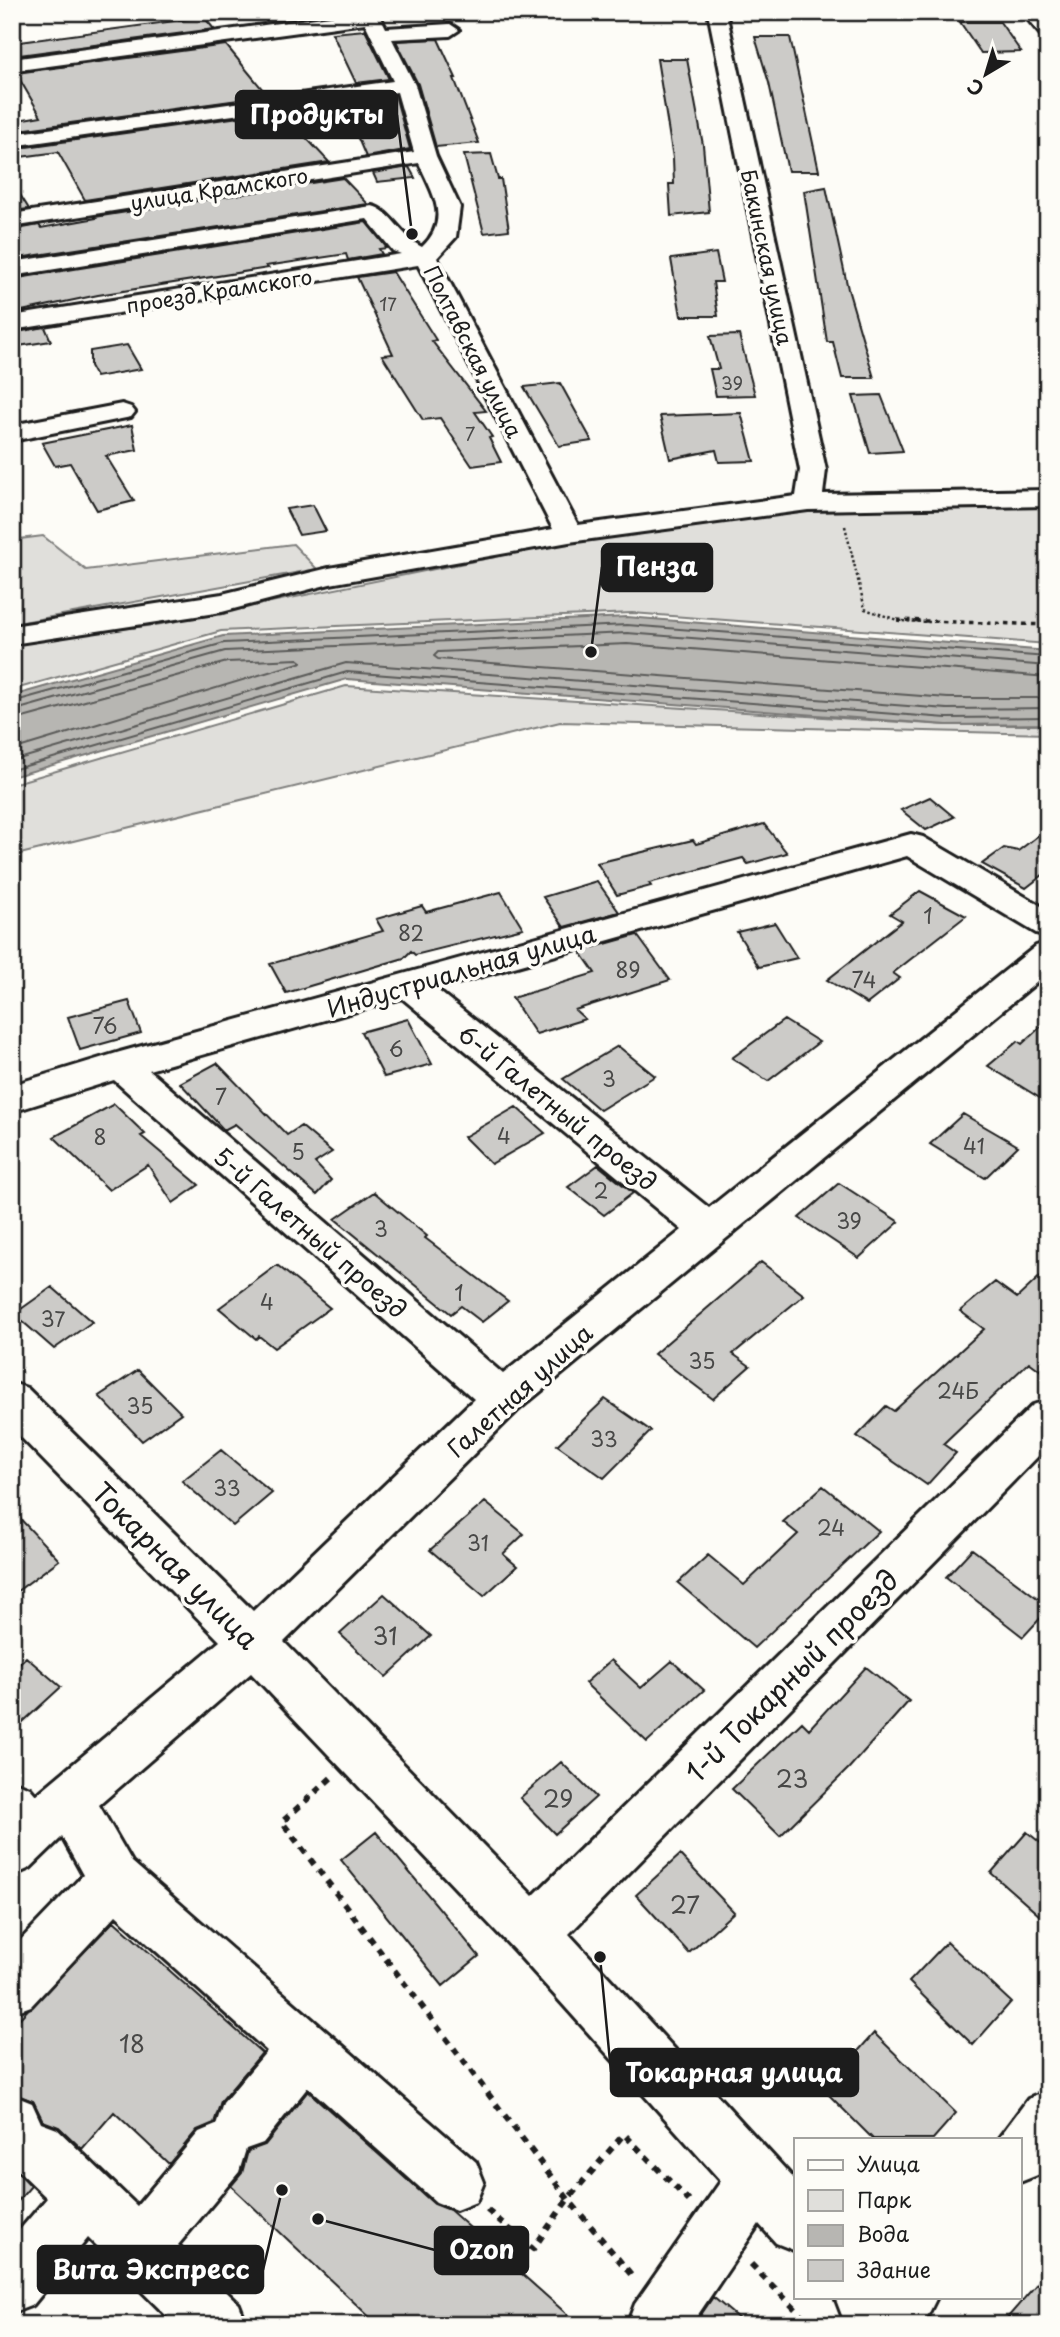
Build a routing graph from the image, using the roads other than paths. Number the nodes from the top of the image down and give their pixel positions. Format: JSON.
{"nodes":[{"id":1,"x":717,"y":12,"type":"edge"},
{"id":2,"x":1031,"y":12,"type":"edge"},
{"id":3,"x":373,"y":21,"type":"edge"},
{"id":4,"x":450,"y":30,"type":"dead end"},
{"id":5,"x":1048,"y":31,"type":"edge"},
{"id":6,"x":12,"y":65,"type":"edge"},
{"id":7,"x":405,"y":85,"type":"junction"},
{"id":8,"x":12,"y":140,"type":"edge"},
{"id":9,"x":426,"y":156,"type":"junction"},
{"id":10,"x":12,"y":221,"type":"edge"},
{"id":11,"x":425,"y":257,"type":"junction"},
{"id":12,"x":12,"y":269,"type":"edge"},
{"id":13,"x":12,"y":323,"type":"edge"},
{"id":14,"x":122,"y":412,"type":"dead end"},
{"id":15,"x":12,"y":433,"type":"edge"},
{"id":16,"x":1048,"y":498,"type":"edge"},
{"id":17,"x":808,"y":502,"type":"junction"},
{"id":18,"x":569,"y":534,"type":"junction"},
{"id":19,"x":12,"y":635,"type":"edge"},
{"id":20,"x":1048,"y":925,"type":"edge"},
{"id":21,"x":1048,"y":954,"type":"edge"},
{"id":22,"x":408,"y":985,"type":"junction"},
{"id":23,"x":120,"y":1065,"type":"junction"},
{"id":24,"x":12,"y":1099,"type":"edge"},
{"id":25,"x":707,"y":1229,"type":"junction"},
{"id":26,"x":502,"y":1399,"type":"junction"},
{"id":27,"x":12,"y":1400,"type":"edge"},
{"id":28,"x":1048,"y":1418,"type":"edge"},
{"id":29,"x":253,"y":1642,"type":"junction"},
{"id":30,"x":31,"y":1821,"type":"edge"},
{"id":31,"x":114,"y":1880,"type":"junction"},
{"id":32,"x":533,"y":1933,"type":"junction"},
{"id":33,"x":12,"y":1987,"type":"edge"},
{"id":34,"x":304,"y":2049,"type":"junction"},
{"id":35,"x":1048,"y":2119,"type":"edge"},
{"id":36,"x":21,"y":2132,"type":"edge"},
{"id":37,"x":1021,"y":2153,"type":"edge"},
{"id":38,"x":755,"y":2179,"type":"junction"},
{"id":39,"x":456,"y":2182,"type":"dead end"},
{"id":40,"x":86,"y":2196,"type":"junction"},
{"id":41,"x":794,"y":2221,"type":"edge"},
{"id":42,"x":139,"y":2247,"type":"junction"},
{"id":43,"x":12,"y":2284,"type":"edge"},
{"id":44,"x":660,"y":2319,"type":"edge"},
{"id":45,"x":218,"y":2325,"type":"edge"}],
"edges":[{"from":1,"to":17,"type":"street","name":"Бакинская улица"},
{"from":2,"to":5,"type":"street"},
{"from":3,"to":4,"type":"street"},
{"from":3,"to":6,"type":"street"},
{"from":3,"to":7,"type":"street","name":"Полтавская улица"},
{"from":7,"to":8,"type":"street"},
{"from":7,"to":9,"type":"street","name":"Полтавская улица"},
{"from":9,"to":10,"type":"street","name":"улица Крамского"},
{"from":9,"to":11,"type":"street","name":"Полтавская улица"},
{"from":11,"to":12,"type":"street"},
{"from":11,"to":13,"type":"street","name":"проезд Крамского"},
{"from":11,"to":18,"type":"street","name":"Полтавская улица"},
{"from":14,"to":15,"type":"street"},
{"from":16,"to":17,"type":"street"},
{"from":17,"to":18,"type":"street"},
{"from":18,"to":19,"type":"street"},
{"from":20,"to":22,"type":"street","name":"Индустриальная улица"},
{"from":21,"to":25,"type":"street","name":"Галетная улица"},
{"from":22,"to":23,"type":"street","name":"Индустриальная улица"},
{"from":22,"to":25,"type":"street","name":"6-й Галетный проезд"},
{"from":23,"to":24,"type":"street","name":"Индустриальная улица"},
{"from":23,"to":26,"type":"street","name":"5-й Галетный проезд"},
{"from":25,"to":26,"type":"street","name":"Галетная улица"},
{"from":26,"to":29,"type":"street","name":"Галетная улица"},
{"from":27,"to":29,"type":"street","name":"Токарная улица"},
{"from":28,"to":32,"type":"street","name":"1-й Токарный проезд"},
{"from":29,"to":30,"type":"street","name":"Галетная улица"},
{"from":29,"to":32,"type":"street","name":"Токарная улица"},
{"from":30,"to":31,"type":"street"},
{"from":31,"to":33,"type":"street"},
{"from":31,"to":34,"type":"street"},
{"from":32,"to":38,"type":"street","name":"Токарная улица"},
{"from":34,"to":39,"type":"street"},
{"from":34,"to":42,"type":"street"},
{"from":35,"to":37,"type":"street"},
{"from":36,"to":40,"type":"street"},
{"from":38,"to":41,"type":"street","name":"Токарная улица"},
{"from":38,"to":44,"type":"street"},
{"from":40,"to":42,"type":"street"},
{"from":40,"to":43,"type":"street"},
{"from":42,"to":45,"type":"street"}]}
